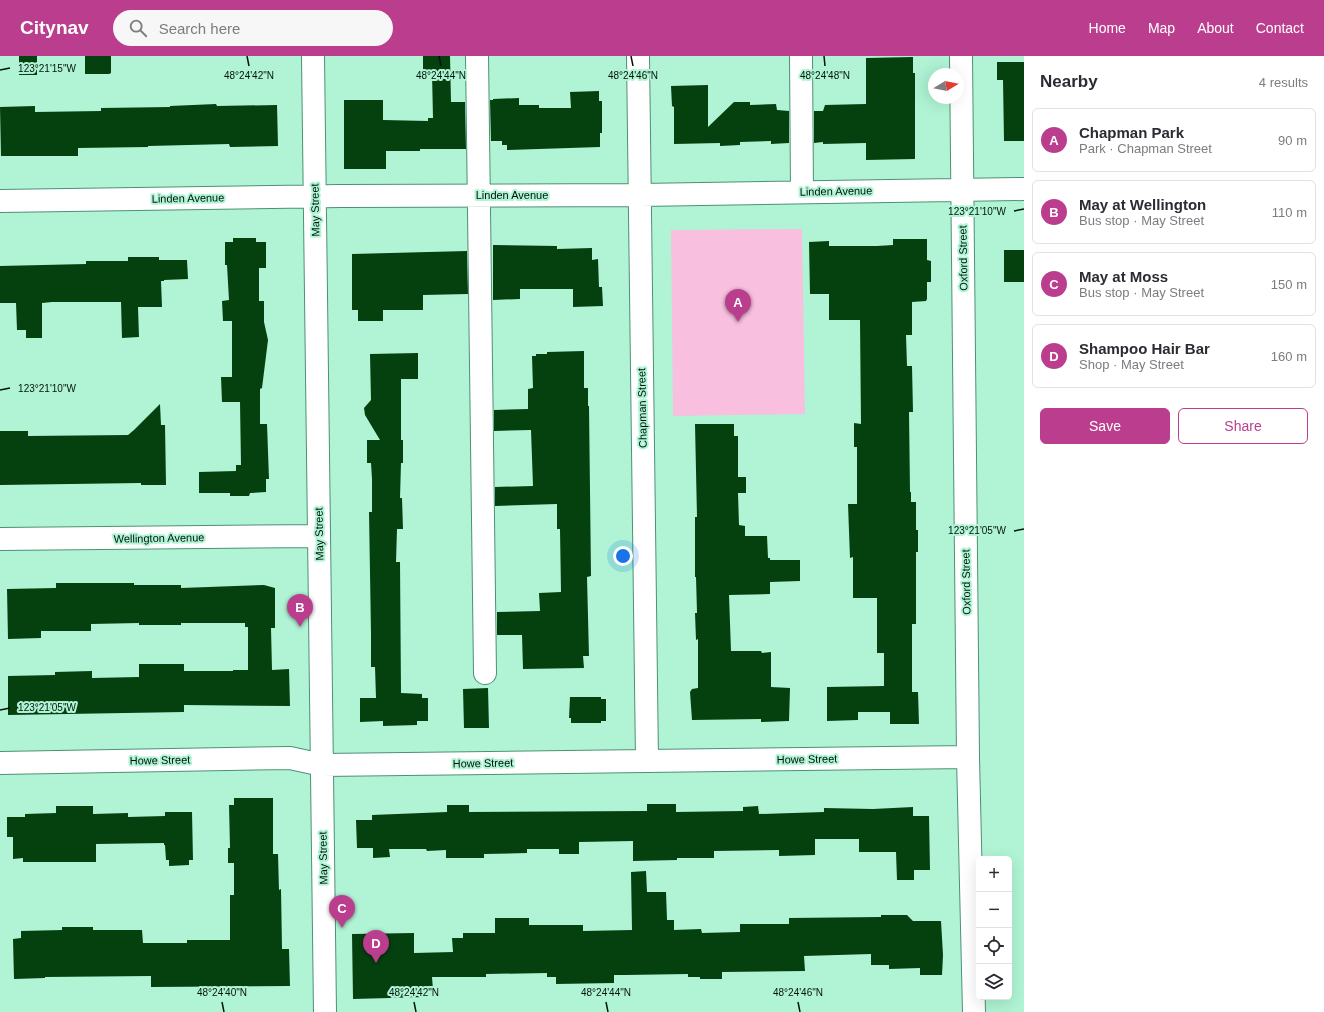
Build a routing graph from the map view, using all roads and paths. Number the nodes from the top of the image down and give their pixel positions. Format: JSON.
{"nodes":[{"id":1,"x":313,"y":56,"type":"edge"},
{"id":2,"x":477,"y":56,"type":"edge"},
{"id":3,"x":638,"y":56,"type":"edge"},
{"id":4,"x":801,"y":56,"type":"edge"},
{"id":5,"x":961,"y":56,"type":"edge"},
{"id":6,"x":1024,"y":189,"type":"edge"},
{"id":7,"x":962,"y":190,"type":"junction"},
{"id":8,"x":802,"y":192,"type":"junction"},
{"id":9,"x":479,"y":195,"type":"junction"},
{"id":10,"x":640,"y":195,"type":"junction"},
{"id":11,"x":315,"y":196,"type":"junction"},
{"id":12,"x":0,"y":201,"type":"edge"},
{"id":13,"x":319,"y":536,"type":"junction"},
{"id":14,"x":0,"y":539,"type":"edge"},
{"id":15,"x":485,"y":673,"type":"dead end"},
{"id":16,"x":968,"y":757,"type":"junction"},
{"id":17,"x":646,"y":761,"type":"junction"},
{"id":18,"x":0,"y":762,"type":"edge"},
{"id":19,"x":322,"y":766,"type":"junction"},
{"id":20,"x":325,"y":1012,"type":"edge"},
{"id":21,"x":974,"y":1012,"type":"edge"}],
"edges":[{"from":1,"to":11,"type":"street","name":"May Street"},
{"from":2,"to":9,"type":"street"},
{"from":3,"to":10,"type":"street","name":"Chapman Street"},
{"from":4,"to":8,"type":"street"},
{"from":5,"to":7,"type":"street","name":"Oxford Street"},
{"from":6,"to":7,"type":"street","name":"Linden Avenue"},
{"from":7,"to":8,"type":"street","name":"Linden Avenue"},
{"from":7,"to":16,"type":"street","name":"Oxford Street"},
{"from":8,"to":10,"type":"street","name":"Linden Avenue"},
{"from":9,"to":10,"type":"street","name":"Linden Avenue"},
{"from":9,"to":11,"type":"street","name":"Linden Avenue"},
{"from":9,"to":15,"type":"street"},
{"from":10,"to":17,"type":"street","name":"Chapman Street"},
{"from":11,"to":12,"type":"street","name":"Linden Avenue"},
{"from":11,"to":13,"type":"street","name":"May Street"},
{"from":13,"to":14,"type":"street","name":"Wellington Avenue"},
{"from":13,"to":19,"type":"street","name":"May Street"},
{"from":16,"to":17,"type":"street","name":"Howe Street"},
{"from":16,"to":21,"type":"street","name":"Oxford Street"},
{"from":17,"to":19,"type":"street","name":"Howe Street"},
{"from":18,"to":19,"type":"street","name":"Howe Street"},
{"from":19,"to":20,"type":"street","name":"May Street"}]}
